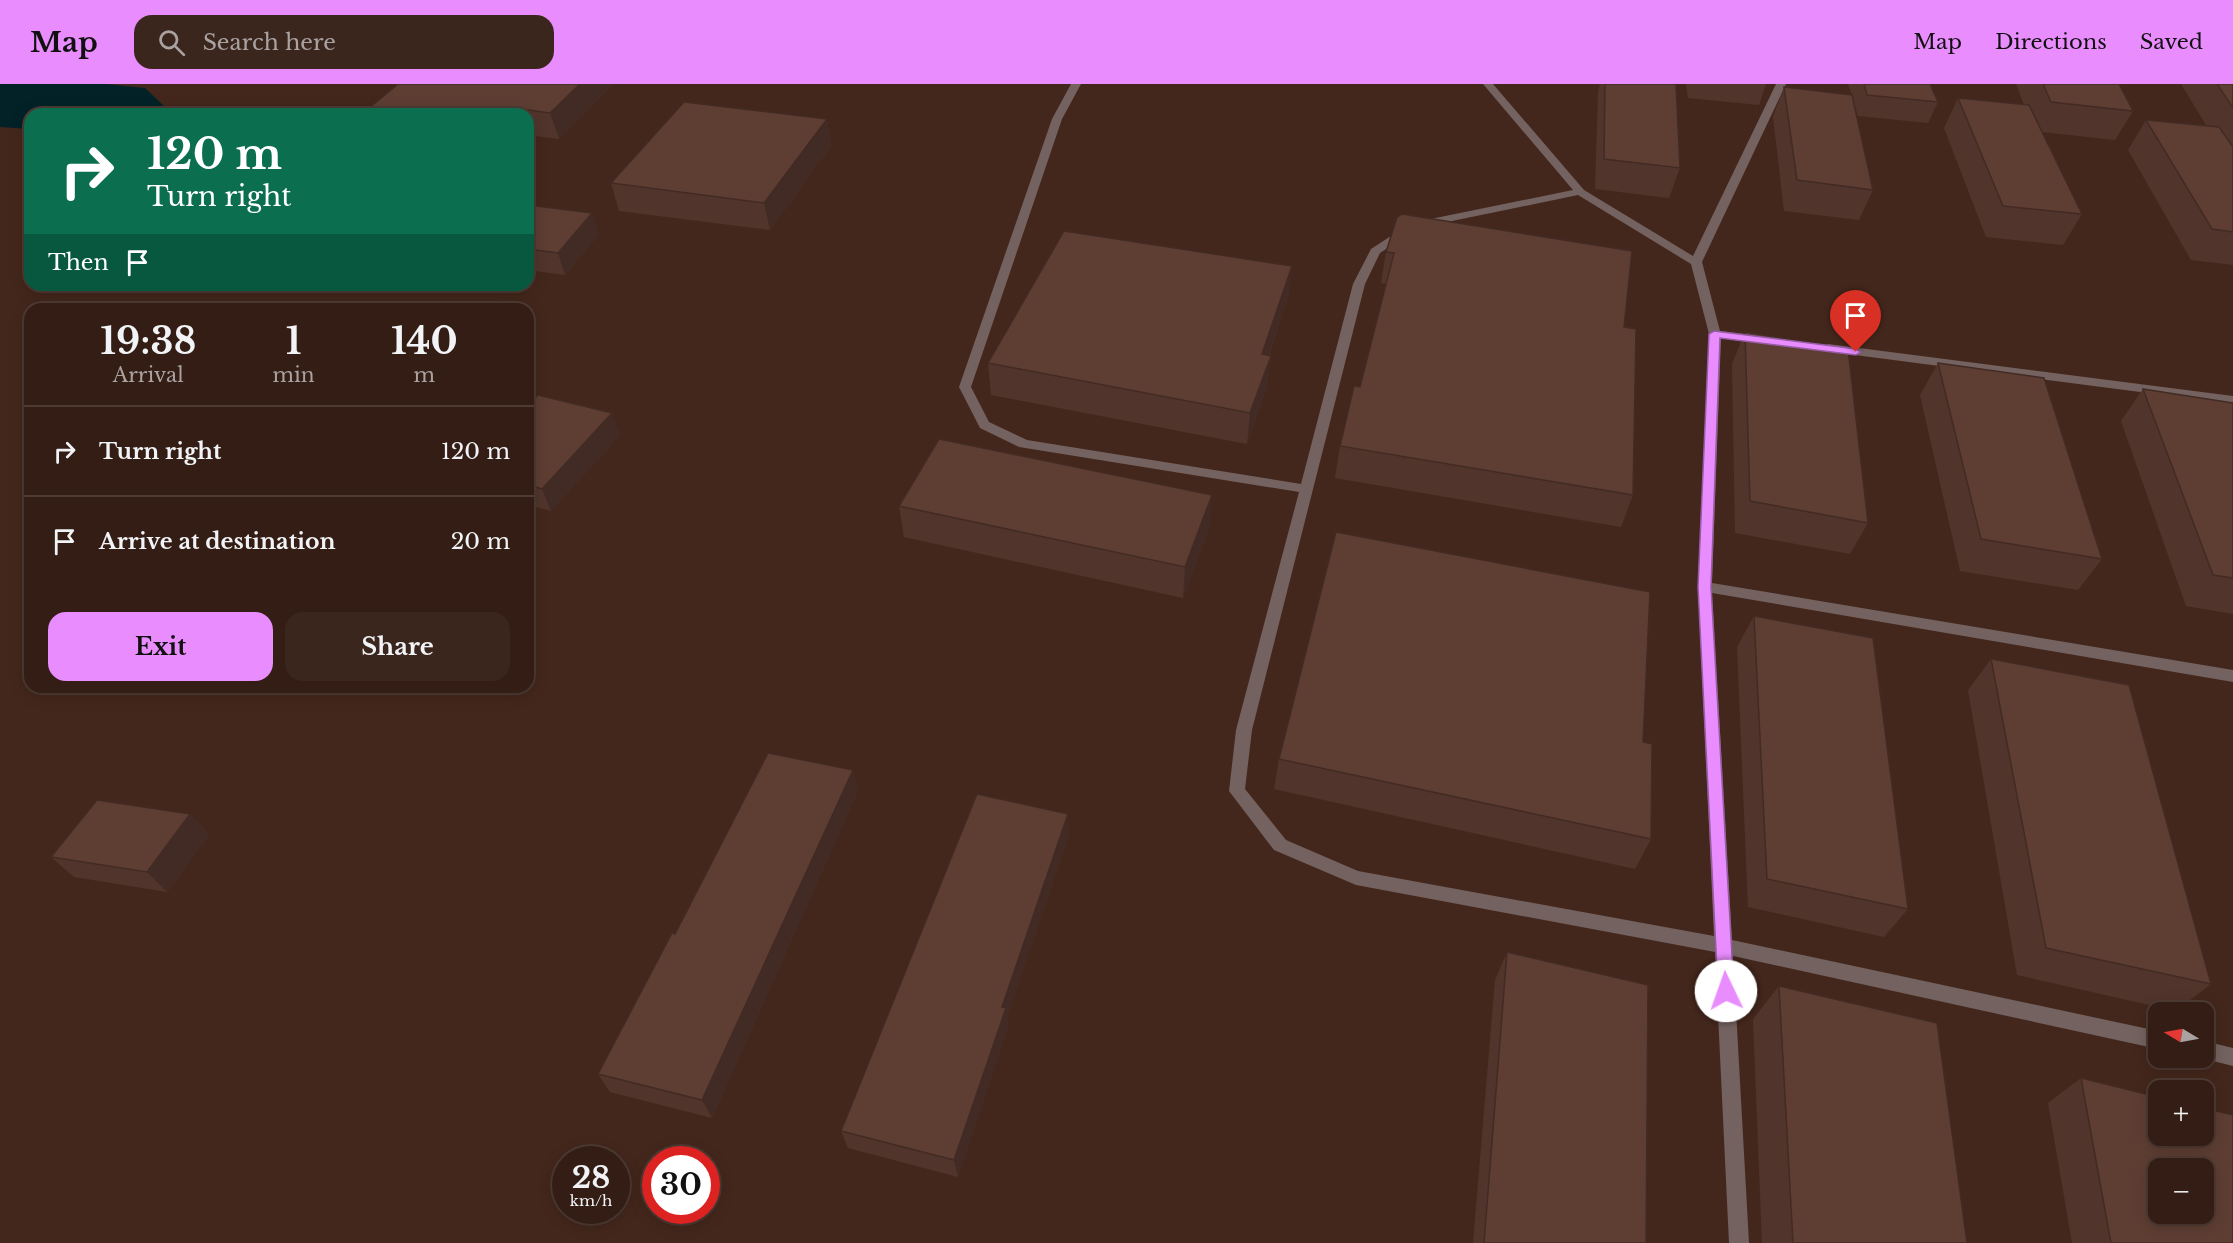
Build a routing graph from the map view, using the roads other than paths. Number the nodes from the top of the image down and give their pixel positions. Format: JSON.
{"nodes":[{"id":1,"x":1076,"y":84,"type":"edge"},
{"id":2,"x":1488,"y":84,"type":"edge"},
{"id":3,"x":1781,"y":84,"type":"edge"},
{"id":4,"x":1580,"y":192,"type":"junction"},
{"id":5,"x":1696,"y":262,"type":"junction"},
{"id":6,"x":1714,"y":334,"type":"junction"},
{"id":7,"x":1773,"y":342,"type":"edge"},
{"id":8,"x":1821,"y":348,"type":"edge"},
{"id":9,"x":2233,"y":400,"type":"edge"},
{"id":10,"x":1306,"y":489,"type":"junction"},
{"id":11,"x":1705,"y":587,"type":"junction"},
{"id":12,"x":2233,"y":675,"type":"edge"},
{"id":13,"x":1724,"y":946,"type":"junction"},
{"id":14,"x":2148,"y":1038,"type":"edge"},
{"id":15,"x":2214,"y":1052,"type":"edge"},
{"id":16,"x":2233,"y":1057,"type":"edge"},
{"id":17,"x":1738,"y":1243,"type":"edge"}],
"edges":[{"from":1,"to":10,"type":"street"},
{"from":2,"to":4,"type":"street"},
{"from":3,"to":5,"type":"street"},
{"from":4,"to":5,"type":"street"},
{"from":4,"to":10,"type":"street"},
{"from":5,"to":6,"type":"street"},
{"from":6,"to":7,"type":"street"},
{"from":6,"to":11,"type":"street"},
{"from":8,"to":9,"type":"street"},
{"from":10,"to":13,"type":"street"},
{"from":11,"to":12,"type":"street"},
{"from":11,"to":13,"type":"street"},
{"from":13,"to":14,"type":"street"},
{"from":13,"to":17,"type":"street"},
{"from":15,"to":16,"type":"street"}]}
